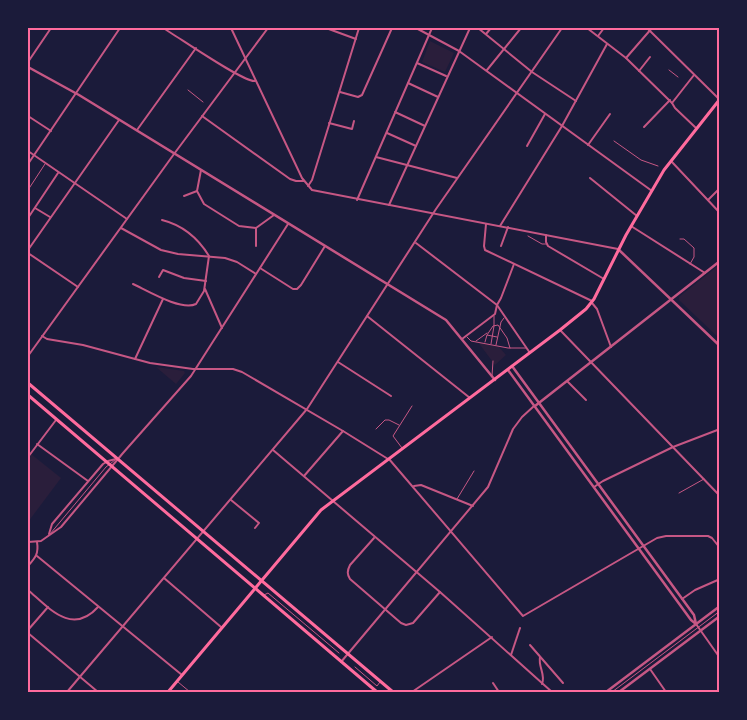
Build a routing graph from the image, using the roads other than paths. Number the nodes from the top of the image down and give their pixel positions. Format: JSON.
{"nodes":[{"id":1,"x":120,"y":28,"type":"edge"},
{"id":2,"x":163,"y":28,"type":"edge"},
{"id":3,"x":231,"y":28,"type":"edge"},
{"id":4,"x":268,"y":28,"type":"edge"},
{"id":5,"x":326,"y":28,"type":"edge"},
{"id":6,"x":359,"y":28,"type":"edge"},
{"id":7,"x":392,"y":28,"type":"edge"},
{"id":8,"x":416,"y":28,"type":"edge"},
{"id":9,"x":432,"y":28,"type":"edge"},
{"id":10,"x":470,"y":28,"type":"edge"},
{"id":11,"x":478,"y":28,"type":"edge"},
{"id":12,"x":491,"y":28,"type":"edge"},
{"id":13,"x":521,"y":28,"type":"edge"},
{"id":14,"x":562,"y":28,"type":"edge"},
{"id":15,"x":587,"y":28,"type":"edge"},
{"id":16,"x":604,"y":28,"type":"edge"},
{"id":17,"x":647,"y":28,"type":"edge"},
{"id":18,"x":49,"y":29,"type":"edge"},
{"id":19,"x":651,"y":29,"type":"edge"},
{"id":20,"x":486,"y":34,"type":"junction"},
{"id":21,"x":429,"y":35,"type":"junction"},
{"id":22,"x":598,"y":36,"type":"junction"},
{"id":23,"x":356,"y":39,"type":"junction"},
{"id":24,"x":607,"y":44,"type":"junction"},
{"id":25,"x":196,"y":48,"type":"junction"},
{"id":26,"x":504,"y":49,"type":"junction"},
{"id":27,"x":459,"y":51,"type":"junction"},
{"id":28,"x":650,"y":57,"type":"dead end"},
{"id":29,"x":245,"y":58,"type":"junction"},
{"id":30,"x":626,"y":58,"type":"junction"},
{"id":31,"x":28,"y":62,"type":"edge"},
{"id":32,"x":417,"y":63,"type":"junction"},
{"id":33,"x":28,"y":67,"type":"edge"},
{"id":34,"x":487,"y":70,"type":"junction"},
{"id":35,"x":669,"y":70,"type":"dead end"},
{"id":36,"x":639,"y":71,"type":"junction"},
{"id":37,"x":234,"y":72,"type":"junction"},
{"id":38,"x":532,"y":72,"type":"junction"},
{"id":39,"x":679,"y":72,"type":"dead end"},
{"id":40,"x":676,"y":75,"type":"junction"},
{"id":41,"x":694,"y":75,"type":"junction"},
{"id":42,"x":447,"y":77,"type":"junction"},
{"id":43,"x":678,"y":77,"type":"dead end"},
{"id":44,"x":256,"y":81,"type":"junction"},
{"id":45,"x":408,"y":84,"type":"junction"},
{"id":46,"x":188,"y":90,"type":"dead end"},
{"id":47,"x":340,"y":92,"type":"junction"},
{"id":48,"x":517,"y":92,"type":"junction"},
{"id":49,"x":76,"y":93,"type":"junction"},
{"id":50,"x":438,"y":97,"type":"junction"},
{"id":51,"x":719,"y":99,"type":"edge"},
{"id":52,"x":203,"y":102,"type":"dead end"},
{"id":53,"x":576,"y":102,"type":"junction"},
{"id":54,"x":671,"y":102,"type":"junction"},
{"id":55,"x":396,"y":112,"type":"junction"},
{"id":56,"x":546,"y":114,"type":"junction"},
{"id":57,"x":610,"y":114,"type":"dead end"},
{"id":58,"x":28,"y":116,"type":"edge"},
{"id":59,"x":202,"y":116,"type":"junction"},
{"id":60,"x":119,"y":120,"type":"junction"},
{"id":61,"x":354,"y":121,"type":"dead end"},
{"id":62,"x":329,"y":123,"type":"junction"},
{"id":63,"x":425,"y":126,"type":"junction"},
{"id":64,"x":562,"y":126,"type":"junction"},
{"id":65,"x":644,"y":127,"type":"dead end"},
{"id":66,"x":696,"y":128,"type":"junction"},
{"id":67,"x":137,"y":130,"type":"junction"},
{"id":68,"x":51,"y":131,"type":"junction"},
{"id":69,"x":386,"y":133,"type":"junction"},
{"id":70,"x":614,"y":141,"type":"dead end"},
{"id":71,"x":588,"y":145,"type":"junction"},
{"id":72,"x":416,"y":146,"type":"junction"},
{"id":73,"x":526,"y":146,"type":"dead end"},
{"id":74,"x":28,"y":151,"type":"edge"},
{"id":75,"x":174,"y":154,"type":"junction"},
{"id":76,"x":33,"y":155,"type":"junction"},
{"id":77,"x":376,"y":157,"type":"junction"},
{"id":78,"x":671,"y":161,"type":"junction"},
{"id":79,"x":45,"y":163,"type":"junction"},
{"id":80,"x":28,"y":164,"type":"edge"},
{"id":81,"x":407,"y":165,"type":"junction"},
{"id":82,"x":658,"y":166,"type":"dead end"},
{"id":83,"x":201,"y":170,"type":"junction"},
{"id":84,"x":58,"y":172,"type":"junction"},
{"id":85,"x":457,"y":178,"type":"junction"},
{"id":86,"x":590,"y":178,"type":"dead end"},
{"id":87,"x":304,"y":181,"type":"junction"},
{"id":88,"x":74,"y":183,"type":"junction"},
{"id":89,"x":308,"y":186,"type":"junction"},
{"id":90,"x":720,"y":188,"type":"edge"},
{"id":91,"x":28,"y":190,"type":"edge"},
{"id":92,"x":197,"y":191,"type":"junction"},
{"id":93,"x":652,"y":191,"type":"junction"},
{"id":94,"x":184,"y":196,"type":"dead end"},
{"id":95,"x":357,"y":200,"type":"junction"},
{"id":96,"x":708,"y":200,"type":"junction"},
{"id":97,"x":389,"y":205,"type":"junction"},
{"id":98,"x":35,"y":208,"type":"junction"},
{"id":99,"x":720,"y":212,"type":"edge"},
{"id":100,"x":434,"y":214,"type":"junction"},
{"id":101,"x":274,"y":215,"type":"junction"},
{"id":102,"x":637,"y":216,"type":"junction"},
{"id":103,"x":50,"y":217,"type":"junction"},
{"id":104,"x":28,"y":218,"type":"edge"},
{"id":105,"x":127,"y":219,"type":"junction"},
{"id":106,"x":162,"y":220,"type":"dead end"},
{"id":107,"x":486,"y":223,"type":"junction"},
{"id":108,"x":288,"y":224,"type":"junction"},
{"id":109,"x":500,"y":226,"type":"junction"},
{"id":110,"x":631,"y":226,"type":"junction"},
{"id":111,"x":121,"y":228,"type":"junction"},
{"id":112,"x":256,"y":228,"type":"junction"},
{"id":113,"x":508,"y":228,"type":"junction"},
{"id":114,"x":546,"y":234,"type":"junction"},
{"id":115,"x":528,"y":236,"type":"dead end"},
{"id":116,"x":680,"y":239,"type":"dead end"},
{"id":117,"x":415,"y":243,"type":"junction"},
{"id":118,"x":546,"y":244,"type":"junction"},
{"id":119,"x":256,"y":246,"type":"dead end"},
{"id":120,"x":325,"y":246,"type":"junction"},
{"id":121,"x":501,"y":246,"type":"dead end"},
{"id":122,"x":618,"y":249,"type":"junction"},
{"id":123,"x":28,"y":252,"type":"edge"},
{"id":124,"x":209,"y":256,"type":"junction"},
{"id":125,"x":720,"y":261,"type":"edge"},
{"id":126,"x":514,"y":264,"type":"junction"},
{"id":127,"x":690,"y":264,"type":"junction"},
{"id":128,"x":260,"y":268,"type":"junction"},
{"id":129,"x":705,"y":273,"type":"junction"},
{"id":130,"x":256,"y":274,"type":"junction"},
{"id":131,"x":159,"y":277,"type":"dead end"},
{"id":132,"x":604,"y":278,"type":"junction"},
{"id":133,"x":206,"y":281,"type":"junction"},
{"id":134,"x":133,"y":284,"type":"dead end"},
{"id":135,"x":388,"y":284,"type":"junction"},
{"id":136,"x":78,"y":287,"type":"junction"},
{"id":137,"x":205,"y":289,"type":"junction"},
{"id":138,"x":163,"y":299,"type":"junction"},
{"id":139,"x":671,"y":299,"type":"junction"},
{"id":140,"x":592,"y":302,"type":"junction"},
{"id":141,"x":497,"y":305,"type":"junction"},
{"id":142,"x":494,"y":315,"type":"junction"},
{"id":143,"x":367,"y":316,"type":"junction"},
{"id":144,"x":504,"y":317,"type":"junction"},
{"id":145,"x":494,"y":326,"type":"junction"},
{"id":146,"x":222,"y":328,"type":"junction"},
{"id":147,"x":500,"y":328,"type":"junction"},
{"id":148,"x":560,"y":330,"type":"junction"},
{"id":149,"x":487,"y":333,"type":"junction"},
{"id":150,"x":42,"y":336,"type":"junction"},
{"id":151,"x":466,"y":336,"type":"junction"},
{"id":152,"x":492,"y":336,"type":"junction"},
{"id":153,"x":498,"y":337,"type":"junction"},
{"id":154,"x":462,"y":339,"type":"junction"},
{"id":155,"x":475,"y":342,"type":"junction"},
{"id":156,"x":485,"y":343,"type":"junction"},
{"id":157,"x":490,"y":344,"type":"junction"},
{"id":158,"x":496,"y":346,"type":"junction"},
{"id":159,"x":611,"y":346,"type":"junction"},
{"id":160,"x":720,"y":346,"type":"edge"},
{"id":161,"x":510,"y":348,"type":"junction"},
{"id":162,"x":526,"y":348,"type":"junction"},
{"id":163,"x":530,"y":353,"type":"junction"},
{"id":164,"x":28,"y":356,"type":"edge"},
{"id":165,"x":135,"y":359,"type":"junction"},
{"id":166,"x":493,"y":361,"type":"dead end"},
{"id":167,"x":338,"y":362,"type":"junction"},
{"id":168,"x":591,"y":362,"type":"junction"},
{"id":169,"x":512,"y":366,"type":"junction"},
{"id":170,"x":196,"y":369,"type":"junction"},
{"id":171,"x":508,"y":370,"type":"junction"},
{"id":172,"x":493,"y":378,"type":"junction"},
{"id":173,"x":567,"y":381,"type":"junction"},
{"id":174,"x":28,"y":383,"type":"edge"},
{"id":175,"x":28,"y":395,"type":"edge"},
{"id":176,"x":391,"y":396,"type":"dead end"},
{"id":177,"x":470,"y":398,"type":"junction"},
{"id":178,"x":586,"y":400,"type":"dead end"},
{"id":179,"x":538,"y":403,"type":"junction"},
{"id":180,"x":412,"y":406,"type":"dead end"},
{"id":181,"x":535,"y":406,"type":"junction"},
{"id":182,"x":307,"y":410,"type":"junction"},
{"id":183,"x":56,"y":420,"type":"junction"},
{"id":184,"x":399,"y":426,"type":"junction"},
{"id":185,"x":376,"y":429,"type":"dead end"},
{"id":186,"x":720,"y":429,"type":"edge"},
{"id":187,"x":344,"y":431,"type":"junction"},
{"id":188,"x":38,"y":444,"type":"junction"},
{"id":189,"x":673,"y":447,"type":"junction"},
{"id":190,"x":402,"y":449,"type":"junction"},
{"id":191,"x":273,"y":450,"type":"junction"},
{"id":192,"x":28,"y":457,"type":"edge"},
{"id":193,"x":118,"y":459,"type":"junction"},
{"id":194,"x":389,"y":459,"type":"junction"},
{"id":195,"x":109,"y":465,"type":"junction"},
{"id":196,"x":474,"y":471,"type":"dead end"},
{"id":197,"x":304,"y":476,"type":"junction"},
{"id":198,"x":704,"y":479,"type":"junction"},
{"id":199,"x":89,"y":481,"type":"junction"},
{"id":200,"x":598,"y":484,"type":"junction"},
{"id":201,"x":414,"y":487,"type":"junction"},
{"id":202,"x":594,"y":487,"type":"junction"},
{"id":203,"x":679,"y":494,"type":"dead end"},
{"id":204,"x":720,"y":496,"type":"edge"},
{"id":205,"x":231,"y":500,"type":"junction"},
{"id":206,"x":456,"y":500,"type":"junction"},
{"id":207,"x":333,"y":501,"type":"junction"},
{"id":208,"x":473,"y":506,"type":"junction"},
{"id":209,"x":256,"y":528,"type":"dead end"},
{"id":210,"x":204,"y":532,"type":"junction"},
{"id":211,"x":451,"y":532,"type":"junction"},
{"id":212,"x":49,"y":534,"type":"junction"},
{"id":213,"x":375,"y":537,"type":"junction"},
{"id":214,"x":197,"y":540,"type":"junction"},
{"id":215,"x":28,"y":542,"type":"edge"},
{"id":216,"x":37,"y":542,"type":"junction"},
{"id":217,"x":643,"y":546,"type":"junction"},
{"id":218,"x":720,"y":548,"type":"edge"},
{"id":219,"x":639,"y":549,"type":"junction"},
{"id":220,"x":37,"y":556,"type":"junction"},
{"id":221,"x":28,"y":566,"type":"edge"},
{"id":222,"x":417,"y":573,"type":"junction"},
{"id":223,"x":164,"y":578,"type":"junction"},
{"id":224,"x":720,"y":579,"type":"edge"},
{"id":225,"x":262,"y":580,"type":"junction"},
{"id":226,"x":256,"y":588,"type":"junction"},
{"id":227,"x":28,"y":590,"type":"edge"},
{"id":228,"x":440,"y":592,"type":"junction"},
{"id":229,"x":263,"y":595,"type":"junction"},
{"id":230,"x":682,"y":600,"type":"junction"},
{"id":231,"x":720,"y":606,"type":"edge"},
{"id":232,"x":48,"y":607,"type":"junction"},
{"id":233,"x":98,"y":607,"type":"junction"},
{"id":234,"x":386,"y":609,"type":"junction"},
{"id":235,"x":720,"y":611,"type":"edge"},
{"id":236,"x":720,"y":616,"type":"edge"},
{"id":237,"x":696,"y":624,"type":"junction"},
{"id":238,"x":123,"y":627,"type":"junction"},
{"id":239,"x":223,"y":628,"type":"junction"},
{"id":240,"x":520,"y":628,"type":"dead end"},
{"id":241,"x":700,"y":629,"type":"junction"},
{"id":242,"x":28,"y":632,"type":"edge"},
{"id":243,"x":492,"y":637,"type":"junction"},
{"id":244,"x":530,"y":645,"type":"dead end"},
{"id":245,"x":339,"y":653,"type":"dead end"},
{"id":246,"x":348,"y":654,"type":"junction"},
{"id":247,"x":511,"y":655,"type":"junction"},
{"id":248,"x":540,"y":657,"type":"junction"},
{"id":249,"x":720,"y":658,"type":"edge"},
{"id":250,"x":342,"y":662,"type":"junction"},
{"id":251,"x":355,"y":667,"type":"dead end"},
{"id":252,"x":650,"y":669,"type":"junction"},
{"id":253,"x":182,"y":676,"type":"junction"},
{"id":254,"x":80,"y":677,"type":"junction"},
{"id":255,"x":177,"y":682,"type":"junction"},
{"id":256,"x":380,"y":682,"type":"junction"},
{"id":257,"x":493,"y":683,"type":"dead end"},
{"id":258,"x":563,"y":683,"type":"dead end"},
{"id":259,"x":542,"y":684,"type":"junction"},
{"id":260,"x":67,"y":692,"type":"edge"},
{"id":261,"x":98,"y":692,"type":"edge"},
{"id":262,"x":168,"y":692,"type":"edge"},
{"id":263,"x":190,"y":692,"type":"edge"},
{"id":264,"x":377,"y":692,"type":"edge"},
{"id":265,"x":393,"y":692,"type":"edge"},
{"id":266,"x":412,"y":692,"type":"edge"},
{"id":267,"x":499,"y":692,"type":"edge"},
{"id":268,"x":552,"y":692,"type":"edge"},
{"id":269,"x":606,"y":692,"type":"edge"},
{"id":270,"x":612,"y":692,"type":"edge"},
{"id":271,"x":619,"y":692,"type":"edge"},
{"id":272,"x":666,"y":692,"type":"edge"}],
"edges":[{"from":1,"to":49,"type":"street"},
{"from":2,"to":25,"type":"street"},
{"from":3,"to":29,"type":"street"},
{"from":4,"to":29,"type":"street"},
{"from":5,"to":23,"type":"street"},
{"from":6,"to":23,"type":"street"},
{"from":7,"to":47,"type":"street"},
{"from":8,"to":21,"type":"street"},
{"from":9,"to":21,"type":"street"},
{"from":10,"to":27,"type":"street"},
{"from":11,"to":20,"type":"street"},
{"from":12,"to":20,"type":"street"},
{"from":13,"to":26,"type":"street"},
{"from":14,"to":38,"type":"street"},
{"from":15,"to":22,"type":"street"},
{"from":16,"to":22,"type":"street"},
{"from":17,"to":19,"type":"street"},
{"from":18,"to":31,"type":"street"},
{"from":19,"to":30,"type":"street"},
{"from":19,"to":41,"type":"street"},
{"from":20,"to":26,"type":"street"},
{"from":21,"to":27,"type":"street"},
{"from":21,"to":32,"type":"street"},
{"from":22,"to":24,"type":"street"},
{"from":23,"to":47,"type":"street"},
{"from":24,"to":30,"type":"street"},
{"from":24,"to":53,"type":"street"},
{"from":25,"to":37,"type":"street"},
{"from":25,"to":67,"type":"street"},
{"from":26,"to":34,"type":"street"},
{"from":26,"to":38,"type":"street"},
{"from":27,"to":34,"type":"street"},
{"from":27,"to":42,"type":"street"},
{"from":28,"to":36,"type":"street"},
{"from":29,"to":37,"type":"street"},
{"from":29,"to":44,"type":"street"},
{"from":30,"to":36,"type":"street"},
{"from":32,"to":42,"type":"street"},
{"from":32,"to":45,"type":"street"},
{"from":33,"to":49,"type":"street"},
{"from":34,"to":48,"type":"street"},
{"from":35,"to":40,"type":"street"},
{"from":36,"to":54,"type":"street"},
{"from":37,"to":44,"type":"street"},
{"from":37,"to":59,"type":"street"},
{"from":38,"to":48,"type":"street"},
{"from":38,"to":53,"type":"street"},
{"from":39,"to":40,"type":"street"},
{"from":40,"to":43,"type":"street"},
{"from":41,"to":51,"type":"street"},
{"from":41,"to":54,"type":"street"},
{"from":42,"to":50,"type":"street"},
{"from":44,"to":87,"type":"street"},
{"from":45,"to":50,"type":"street"},
{"from":45,"to":55,"type":"street"},
{"from":46,"to":52,"type":"street"},
{"from":47,"to":62,"type":"street"},
{"from":48,"to":56,"type":"street"},
{"from":48,"to":85,"type":"street"},
{"from":49,"to":60,"type":"street"},
{"from":49,"to":68,"type":"street"},
{"from":50,"to":63,"type":"street"},
{"from":51,"to":66,"type":"main road"},
{"from":53,"to":64,"type":"street"},
{"from":54,"to":65,"type":"street"},
{"from":54,"to":66,"type":"street"},
{"from":55,"to":63,"type":"street"},
{"from":55,"to":69,"type":"street"},
{"from":56,"to":64,"type":"street"},
{"from":56,"to":73,"type":"street"},
{"from":57,"to":71,"type":"street"},
{"from":58,"to":68,"type":"street"},
{"from":59,"to":75,"type":"street"},
{"from":59,"to":87,"type":"street"},
{"from":60,"to":67,"type":"street"},
{"from":60,"to":88,"type":"street"},
{"from":61,"to":62,"type":"street"},
{"from":62,"to":89,"type":"street"},
{"from":63,"to":72,"type":"street"},
{"from":64,"to":71,"type":"street"},
{"from":64,"to":109,"type":"street"},
{"from":66,"to":78,"type":"main road"},
{"from":67,"to":75,"type":"street"},
{"from":68,"to":76,"type":"street"},
{"from":69,"to":72,"type":"street"},
{"from":69,"to":77,"type":"street"},
{"from":70,"to":82,"type":"street"},
{"from":71,"to":93,"type":"street"},
{"from":72,"to":81,"type":"street"},
{"from":74,"to":76,"type":"street"},
{"from":75,"to":83,"type":"street"},
{"from":75,"to":105,"type":"street"},
{"from":76,"to":79,"type":"street"},
{"from":76,"to":80,"type":"street"},
{"from":77,"to":81,"type":"street"},
{"from":77,"to":95,"type":"street"},
{"from":78,"to":93,"type":"main road"},
{"from":78,"to":96,"type":"street"},
{"from":79,"to":84,"type":"street"},
{"from":79,"to":91,"type":"street"},
{"from":81,"to":85,"type":"street"},
{"from":81,"to":97,"type":"street"},
{"from":83,"to":92,"type":"street"},
{"from":83,"to":101,"type":"street"},
{"from":84,"to":88,"type":"street"},
{"from":84,"to":98,"type":"street"},
{"from":85,"to":100,"type":"street"},
{"from":86,"to":102,"type":"street"},
{"from":87,"to":89,"type":"street"},
{"from":88,"to":103,"type":"street"},
{"from":88,"to":105,"type":"street"},
{"from":89,"to":95,"type":"street"},
{"from":90,"to":96,"type":"street"},
{"from":92,"to":94,"type":"street"},
{"from":92,"to":112,"type":"street"},
{"from":93,"to":102,"type":"main road"},
{"from":95,"to":97,"type":"street"},
{"from":96,"to":99,"type":"street"},
{"from":97,"to":100,"type":"street"},
{"from":98,"to":103,"type":"street"},
{"from":98,"to":104,"type":"street"},
{"from":100,"to":107,"type":"street"},
{"from":100,"to":117,"type":"street"},
{"from":101,"to":108,"type":"street"},
{"from":101,"to":112,"type":"street"},
{"from":102,"to":110,"type":"main road"},
{"from":103,"to":123,"type":"street"},
{"from":105,"to":111,"type":"street"},
{"from":106,"to":124,"type":"street"},
{"from":107,"to":109,"type":"street"},
{"from":107,"to":126,"type":"street"},
{"from":108,"to":120,"type":"street"},
{"from":108,"to":128,"type":"street"},
{"from":109,"to":113,"type":"street"},
{"from":110,"to":122,"type":"main road"},
{"from":110,"to":127,"type":"street"},
{"from":111,"to":124,"type":"street"},
{"from":111,"to":136,"type":"street"},
{"from":112,"to":119,"type":"street"},
{"from":113,"to":114,"type":"street"},
{"from":113,"to":121,"type":"street"},
{"from":114,"to":118,"type":"street"},
{"from":114,"to":122,"type":"street"},
{"from":115,"to":118,"type":"street"},
{"from":116,"to":127,"type":"street"},
{"from":117,"to":135,"type":"street"},
{"from":117,"to":141,"type":"street"},
{"from":118,"to":132,"type":"street"},
{"from":120,"to":128,"type":"street"},
{"from":120,"to":135,"type":"street"},
{"from":122,"to":132,"type":"main road"},
{"from":122,"to":139,"type":"street"},
{"from":123,"to":136,"type":"street"},
{"from":124,"to":130,"type":"street"},
{"from":124,"to":133,"type":"street"},
{"from":125,"to":129,"type":"street"},
{"from":126,"to":140,"type":"street"},
{"from":126,"to":141,"type":"street"},
{"from":127,"to":129,"type":"street"},
{"from":128,"to":130,"type":"street"},
{"from":129,"to":139,"type":"street"},
{"from":130,"to":146,"type":"street"},
{"from":131,"to":133,"type":"street"},
{"from":132,"to":140,"type":"main road"},
{"from":133,"to":137,"type":"street"},
{"from":134,"to":138,"type":"street"},
{"from":135,"to":143,"type":"street"},
{"from":135,"to":154,"type":"street"},
{"from":136,"to":150,"type":"street"},
{"from":137,"to":138,"type":"street"},
{"from":137,"to":146,"type":"street"},
{"from":138,"to":165,"type":"street"},
{"from":139,"to":159,"type":"street"},
{"from":139,"to":160,"type":"street"},
{"from":140,"to":148,"type":"main road"},
{"from":140,"to":159,"type":"street"},
{"from":141,"to":142,"type":"street"},
{"from":141,"to":144,"type":"street"},
{"from":142,"to":144,"type":"street"},
{"from":142,"to":145,"type":"street"},
{"from":142,"to":151,"type":"street"},
{"from":143,"to":167,"type":"street"},
{"from":143,"to":177,"type":"street"},
{"from":144,"to":147,"type":"street"},
{"from":144,"to":162,"type":"street"},
{"from":145,"to":147,"type":"street"},
{"from":145,"to":149,"type":"street"},
{"from":145,"to":152,"type":"street"},
{"from":146,"to":170,"type":"street"},
{"from":147,"to":153,"type":"street"},
{"from":147,"to":161,"type":"street"},
{"from":148,"to":163,"type":"main road"},
{"from":148,"to":168,"type":"street"},
{"from":149,"to":152,"type":"street"},
{"from":149,"to":155,"type":"street"},
{"from":149,"to":156,"type":"street"},
{"from":150,"to":164,"type":"street"},
{"from":150,"to":165,"type":"street"},
{"from":151,"to":154,"type":"street"},
{"from":151,"to":155,"type":"street"},
{"from":152,"to":153,"type":"street"},
{"from":152,"to":157,"type":"street"},
{"from":153,"to":158,"type":"street"},
{"from":154,"to":172,"type":"street"},
{"from":155,"to":156,"type":"street"},
{"from":156,"to":157,"type":"street"},
{"from":157,"to":158,"type":"street"},
{"from":158,"to":161,"type":"street"},
{"from":159,"to":168,"type":"street"},
{"from":161,"to":162,"type":"street"},
{"from":162,"to":163,"type":"street"},
{"from":163,"to":169,"type":"main road"},
{"from":165,"to":170,"type":"street"},
{"from":166,"to":172,"type":"street"},
{"from":167,"to":176,"type":"street"},
{"from":167,"to":182,"type":"street"},
{"from":168,"to":173,"type":"street"},
{"from":168,"to":189,"type":"street"},
{"from":169,"to":171,"type":"main road"},
{"from":169,"to":179,"type":"street"},
{"from":170,"to":182,"type":"street"},
{"from":170,"to":193,"type":"street"},
{"from":171,"to":172,"type":"main road"},
{"from":171,"to":181,"type":"street"},
{"from":172,"to":177,"type":"main road"},
{"from":173,"to":178,"type":"street"},
{"from":173,"to":179,"type":"street"},
{"from":174,"to":193,"type":"main road"},
{"from":175,"to":183,"type":"main road"},
{"from":177,"to":190,"type":"main road"},
{"from":179,"to":181,"type":"street"},
{"from":179,"to":200,"type":"street"},
{"from":180,"to":184,"type":"street"},
{"from":181,"to":202,"type":"street"},
{"from":181,"to":208,"type":"street"},
{"from":182,"to":187,"type":"street"},
{"from":182,"to":191,"type":"street"},
{"from":183,"to":188,"type":"street"},
{"from":183,"to":195,"type":"main road"},
{"from":184,"to":185,"type":"street"},
{"from":184,"to":190,"type":"street"},
{"from":186,"to":189,"type":"street"},
{"from":187,"to":194,"type":"street"},
{"from":187,"to":197,"type":"street"},
{"from":188,"to":192,"type":"street"},
{"from":188,"to":199,"type":"street"},
{"from":189,"to":198,"type":"street"},
{"from":189,"to":200,"type":"street"},
{"from":190,"to":194,"type":"main road"},
{"from":191,"to":197,"type":"street"},
{"from":191,"to":205,"type":"street"},
{"from":193,"to":195,"type":"street"},
{"from":193,"to":195,"type":"street"},
{"from":193,"to":210,"type":"main road"},
{"from":194,"to":201,"type":"street"},
{"from":194,"to":207,"type":"main road"},
{"from":195,"to":199,"type":"street"},
{"from":195,"to":212,"type":"street"},
{"from":195,"to":212,"type":"street"},
{"from":195,"to":214,"type":"main road"},
{"from":196,"to":206,"type":"street"},
{"from":197,"to":207,"type":"street"},
{"from":198,"to":203,"type":"street"},
{"from":198,"to":204,"type":"street"},
{"from":199,"to":212,"type":"street"},
{"from":200,"to":202,"type":"street"},
{"from":200,"to":217,"type":"street"},
{"from":201,"to":206,"type":"street"},
{"from":201,"to":211,"type":"street"},
{"from":202,"to":219,"type":"street"},
{"from":205,"to":209,"type":"street"},
{"from":205,"to":210,"type":"street"},
{"from":206,"to":208,"type":"street"},
{"from":207,"to":213,"type":"street"},
{"from":207,"to":225,"type":"main road"},
{"from":208,"to":211,"type":"street"},
{"from":210,"to":214,"type":"street"},
{"from":210,"to":225,"type":"main road"},
{"from":211,"to":219,"type":"street"},
{"from":211,"to":222,"type":"street"},
{"from":212,"to":216,"type":"street"},
{"from":213,"to":222,"type":"street"},
{"from":213,"to":234,"type":"street"},
{"from":214,"to":223,"type":"street"},
{"from":214,"to":226,"type":"main road"},
{"from":215,"to":216,"type":"street"},
{"from":216,"to":220,"type":"street"},
{"from":217,"to":218,"type":"street"},
{"from":217,"to":219,"type":"street"},
{"from":217,"to":230,"type":"street"},
{"from":219,"to":237,"type":"street"},
{"from":220,"to":221,"type":"street"},
{"from":220,"to":233,"type":"street"},
{"from":222,"to":228,"type":"street"},
{"from":222,"to":234,"type":"street"},
{"from":223,"to":238,"type":"street"},
{"from":223,"to":239,"type":"street"},
{"from":224,"to":230,"type":"street"},
{"from":225,"to":226,"type":"main road"},
{"from":225,"to":246,"type":"main road"},
{"from":226,"to":229,"type":"main road"},
{"from":226,"to":239,"type":"main road"},
{"from":227,"to":232,"type":"street"},
{"from":228,"to":234,"type":"street"},
{"from":228,"to":243,"type":"street"},
{"from":229,"to":245,"type":"street"},
{"from":229,"to":250,"type":"main road"},
{"from":230,"to":237,"type":"street"},
{"from":231,"to":237,"type":"street"},
{"from":232,"to":233,"type":"street"},
{"from":232,"to":242,"type":"street"},
{"from":233,"to":238,"type":"street"},
{"from":234,"to":246,"type":"street"},
{"from":235,"to":241,"type":"street"},
{"from":236,"to":241,"type":"street"},
{"from":237,"to":241,"type":"street"},
{"from":237,"to":269,"type":"street"},
{"from":238,"to":253,"type":"street"},
{"from":238,"to":254,"type":"street"},
{"from":239,"to":253,"type":"main road"},
{"from":240,"to":247,"type":"street"},
{"from":241,"to":249,"type":"street"},
{"from":241,"to":252,"type":"street"},
{"from":241,"to":270,"type":"street"},
{"from":242,"to":254,"type":"street"},
{"from":243,"to":247,"type":"street"},
{"from":243,"to":266,"type":"street"},
{"from":244,"to":248,"type":"street"},
{"from":246,"to":250,"type":"street"},
{"from":246,"to":256,"type":"main road"},
{"from":247,"to":259,"type":"street"},
{"from":248,"to":258,"type":"street"},
{"from":248,"to":259,"type":"street"},
{"from":250,"to":264,"type":"main road"},
{"from":251,"to":256,"type":"street"},
{"from":252,"to":271,"type":"street"},
{"from":252,"to":272,"type":"street"},
{"from":253,"to":255,"type":"main road"},
{"from":254,"to":260,"type":"street"},
{"from":254,"to":261,"type":"street"},
{"from":255,"to":262,"type":"main road"},
{"from":255,"to":263,"type":"street"},
{"from":256,"to":265,"type":"main road"},
{"from":257,"to":267,"type":"street"},
{"from":259,"to":268,"type":"street"}]}
